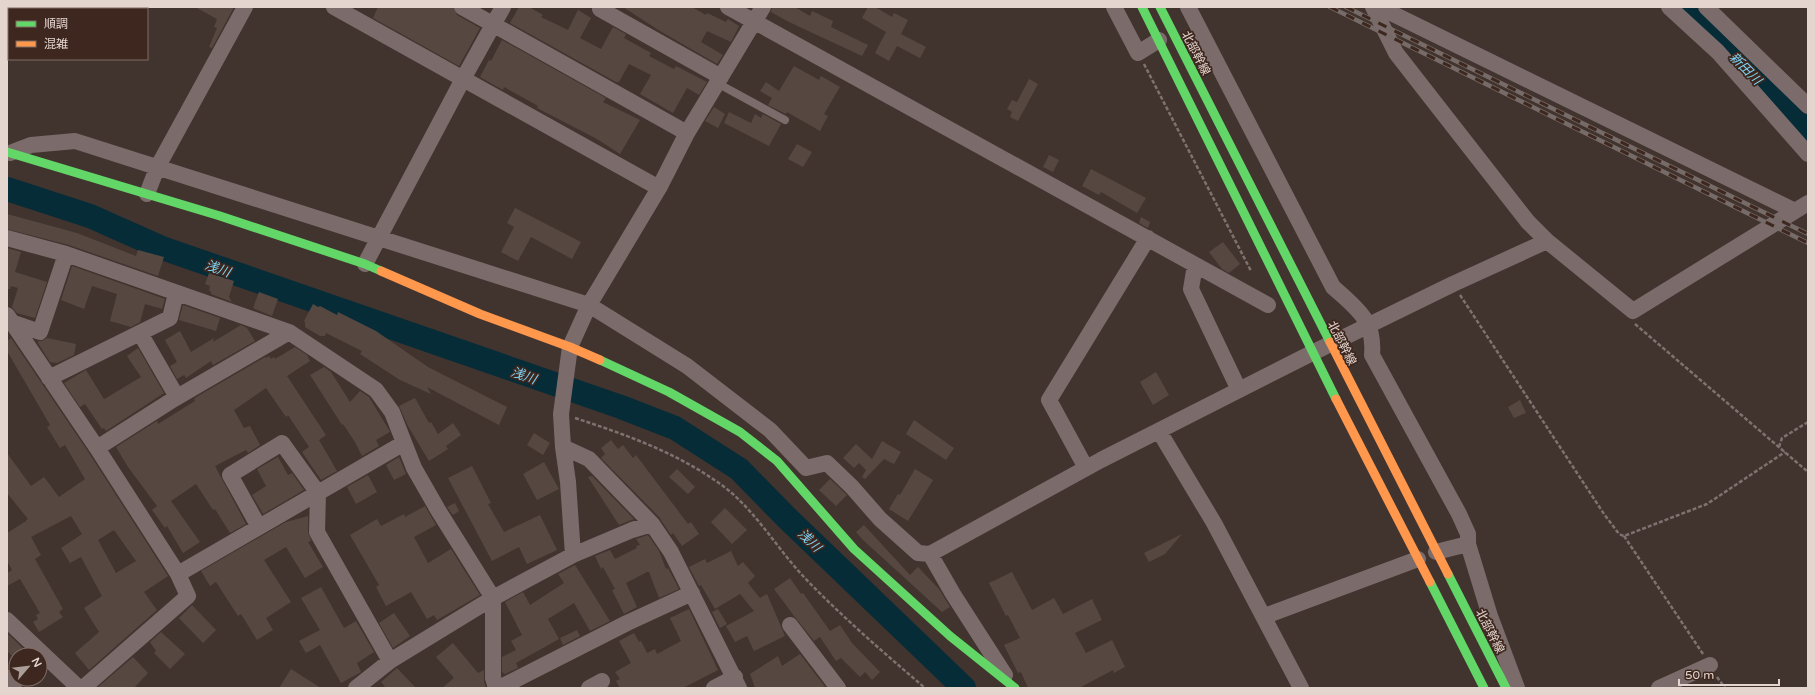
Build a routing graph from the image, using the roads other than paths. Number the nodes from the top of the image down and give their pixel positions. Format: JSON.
{"nodes":[{"id":1,"x":244,"y":7,"type":"edge"},
{"id":2,"x":334,"y":7,"type":"edge"},
{"id":3,"x":462,"y":7,"type":"edge"},
{"id":4,"x":504,"y":7,"type":"edge"},
{"id":5,"x":601,"y":7,"type":"edge"},
{"id":6,"x":728,"y":7,"type":"edge"},
{"id":7,"x":763,"y":7,"type":"edge"},
{"id":8,"x":1114,"y":7,"type":"edge"},
{"id":9,"x":1142,"y":7,"type":"edge"},
{"id":10,"x":1160,"y":7,"type":"edge"},
{"id":11,"x":1188,"y":7,"type":"edge"},
{"id":12,"x":1373,"y":7,"type":"edge"},
{"id":13,"x":1379,"y":7,"type":"edge"},
{"id":14,"x":1669,"y":7,"type":"edge"},
{"id":15,"x":1706,"y":7,"type":"edge"},
{"id":16,"x":754,"y":22,"type":"junction"},
{"id":17,"x":1196,"y":22,"type":"junction"},
{"id":18,"x":494,"y":25,"type":"junction"},
{"id":19,"x":1174,"y":35,"type":"junction"},
{"id":20,"x":1159,"y":40,"type":"junction"},
{"id":21,"x":463,"y":79,"type":"junction"},
{"id":22,"x":719,"y":80,"type":"junction"},
{"id":23,"x":1808,"y":106,"type":"edge"},
{"id":24,"x":785,"y":120,"type":"dead end"},
{"id":25,"x":687,"y":133,"type":"junction"},
{"id":26,"x":9,"y":152,"type":"edge"},
{"id":27,"x":1808,"y":154,"type":"edge"},
{"id":28,"x":157,"y":168,"type":"junction"},
{"id":29,"x":659,"y":188,"type":"junction"},
{"id":30,"x":147,"y":194,"type":"junction"},
{"id":31,"x":1801,"y":207,"type":"edge"},
{"id":32,"x":7,"y":238,"type":"edge"},
{"id":33,"x":1148,"y":238,"type":"junction"},
{"id":34,"x":379,"y":239,"type":"junction"},
{"id":35,"x":1547,"y":241,"type":"junction"},
{"id":36,"x":66,"y":254,"type":"junction"},
{"id":37,"x":365,"y":264,"type":"junction"},
{"id":38,"x":1195,"y":265,"type":"junction"},
{"id":39,"x":176,"y":292,"type":"junction"},
{"id":40,"x":589,"y":305,"type":"junction"},
{"id":41,"x":1268,"y":305,"type":"dead end"},
{"id":42,"x":9,"y":320,"type":"edge"},
{"id":43,"x":1368,"y":325,"type":"junction"},
{"id":44,"x":289,"y":332,"type":"junction"},
{"id":45,"x":140,"y":333,"type":"junction"},
{"id":46,"x":1330,"y":345,"type":"junction"},
{"id":47,"x":570,"y":347,"type":"junction"},
{"id":48,"x":1312,"y":353,"type":"junction"},
{"id":49,"x":49,"y":378,"type":"junction"},
{"id":50,"x":1239,"y":390,"type":"junction"},
{"id":51,"x":177,"y":397,"type":"junction"},
{"id":52,"x":770,"y":430,"type":"junction"},
{"id":53,"x":1159,"y":431,"type":"junction"},
{"id":54,"x":404,"y":443,"type":"junction"},
{"id":55,"x":758,"y":446,"type":"junction"},
{"id":56,"x":563,"y":447,"type":"junction"},
{"id":57,"x":97,"y":448,"type":"junction"},
{"id":58,"x":1086,"y":468,"type":"junction"},
{"id":59,"x":318,"y":493,"type":"junction"},
{"id":60,"x":652,"y":524,"type":"junction"},
{"id":61,"x":259,"y":526,"type":"junction"},
{"id":62,"x":1468,"y":544,"type":"junction"},
{"id":63,"x":1436,"y":552,"type":"junction"},
{"id":64,"x":930,"y":554,"type":"junction"},
{"id":65,"x":573,"y":555,"type":"junction"},
{"id":66,"x":1418,"y":559,"type":"junction"},
{"id":67,"x":178,"y":574,"type":"junction"},
{"id":68,"x":692,"y":593,"type":"junction"},
{"id":69,"x":493,"y":598,"type":"junction"},
{"id":70,"x":1265,"y":616,"type":"junction"},
{"id":71,"x":8,"y":623,"type":"edge"},
{"id":72,"x":790,"y":625,"type":"dead end"},
{"id":73,"x":390,"y":661,"type":"junction"},
{"id":74,"x":1710,"y":665,"type":"road end"},
{"id":75,"x":7,"y":678,"type":"edge"},
{"id":76,"x":737,"y":683,"type":"edge"},
{"id":77,"x":1014,"y":687,"type":"edge"},
{"id":78,"x":14,"y":688,"type":"edge"},
{"id":79,"x":79,"y":688,"type":"edge"},
{"id":80,"x":83,"y":688,"type":"edge"},
{"id":81,"x":356,"y":688,"type":"edge"},
{"id":82,"x":498,"y":688,"type":"edge"},
{"id":83,"x":714,"y":688,"type":"edge"},
{"id":84,"x":838,"y":688,"type":"edge"},
{"id":85,"x":1302,"y":688,"type":"edge"},
{"id":86,"x":1484,"y":688,"type":"edge"},
{"id":87,"x":1506,"y":688,"type":"edge"},
{"id":88,"x":1517,"y":688,"type":"edge"},
{"id":89,"x":1659,"y":688,"type":"edge"}],
"edges":[{"from":1,"to":28,"type":"street"},
{"from":2,"to":21,"type":"street"},
{"from":3,"to":18,"type":"street"},
{"from":4,"to":18,"type":"street"},
{"from":5,"to":22,"type":"street"},
{"from":6,"to":16,"type":"street"},
{"from":7,"to":16,"type":"street"},
{"from":8,"to":20,"type":"street"},
{"from":9,"to":20,"type":"street"},
{"from":10,"to":19,"type":"street","name":"北部幹線"},
{"from":11,"to":17,"type":"street"},
{"from":12,"to":35,"type":"street"},
{"from":13,"to":31,"type":"street"},
{"from":14,"to":27,"type":"street"},
{"from":15,"to":23,"type":"street"},
{"from":16,"to":22,"type":"street"},
{"from":16,"to":33,"type":"street"},
{"from":17,"to":19,"type":"street"},
{"from":17,"to":43,"type":"street"},
{"from":18,"to":21,"type":"street"},
{"from":18,"to":25,"type":"street"},
{"from":19,"to":46,"type":"street","name":"北部幹線"},
{"from":20,"to":48,"type":"street"},
{"from":21,"to":29,"type":"street"},
{"from":21,"to":34,"type":"street"},
{"from":22,"to":24,"type":"lane"},
{"from":22,"to":25,"type":"street"},
{"from":25,"to":29,"type":"street"},
{"from":26,"to":28,"type":"street"},
{"from":26,"to":30,"type":"street"},
{"from":28,"to":30,"type":"street"},
{"from":28,"to":34,"type":"street"},
{"from":29,"to":40,"type":"street"},
{"from":30,"to":37,"type":"street"},
{"from":31,"to":35,"type":"street"},
{"from":32,"to":36,"type":"street"},
{"from":33,"to":38,"type":"street"},
{"from":33,"to":58,"type":"street"},
{"from":34,"to":37,"type":"street"},
{"from":34,"to":40,"type":"street"},
{"from":35,"to":43,"type":"street"},
{"from":36,"to":39,"type":"street"},
{"from":36,"to":42,"type":"street"},
{"from":37,"to":47,"type":"street"},
{"from":38,"to":41,"type":"street"},
{"from":38,"to":50,"type":"street"},
{"from":39,"to":44,"type":"street"},
{"from":39,"to":45,"type":"street"},
{"from":40,"to":47,"type":"street"},
{"from":40,"to":52,"type":"street"},
{"from":42,"to":49,"type":"street"},
{"from":43,"to":46,"type":"street"},
{"from":43,"to":62,"type":"street"},
{"from":44,"to":51,"type":"street"},
{"from":44,"to":54,"type":"street"},
{"from":45,"to":49,"type":"street"},
{"from":45,"to":51,"type":"street"},
{"from":46,"to":48,"type":"street"},
{"from":46,"to":63,"type":"street","name":"北部幹線"},
{"from":47,"to":55,"type":"street"},
{"from":47,"to":56,"type":"street"},
{"from":48,"to":50,"type":"street"},
{"from":48,"to":66,"type":"street"},
{"from":49,"to":57,"type":"street"},
{"from":50,"to":53,"type":"street"},
{"from":51,"to":57,"type":"street"},
{"from":52,"to":55,"type":"street"},
{"from":52,"to":64,"type":"street"},
{"from":53,"to":58,"type":"street"},
{"from":53,"to":70,"type":"street"},
{"from":54,"to":59,"type":"street"},
{"from":54,"to":69,"type":"street"},
{"from":55,"to":77,"type":"street"},
{"from":56,"to":60,"type":"street"},
{"from":56,"to":65,"type":"street"},
{"from":57,"to":67,"type":"street"},
{"from":58,"to":64,"type":"street"},
{"from":59,"to":61,"type":"street"},
{"from":59,"to":61,"type":"street"},
{"from":59,"to":73,"type":"street"},
{"from":60,"to":65,"type":"street"},
{"from":60,"to":68,"type":"street"},
{"from":61,"to":67,"type":"street"},
{"from":62,"to":63,"type":"street"},
{"from":62,"to":88,"type":"street"},
{"from":63,"to":87,"type":"street","name":"北部幹線"},
{"from":64,"to":77,"type":"street"},
{"from":65,"to":69,"type":"street"},
{"from":66,"to":70,"type":"street"},
{"from":66,"to":86,"type":"street"},
{"from":67,"to":80,"type":"street"},
{"from":68,"to":76,"type":"street"},
{"from":68,"to":82,"type":"street"},
{"from":69,"to":73,"type":"street"},
{"from":69,"to":82,"type":"street"},
{"from":70,"to":85,"type":"street"},
{"from":71,"to":79,"type":"street"},
{"from":72,"to":84,"type":"street"},
{"from":73,"to":81,"type":"street"},
{"from":74,"to":89,"type":"street"},
{"from":75,"to":78,"type":"street"},
{"from":76,"to":83,"type":"street"}]}
